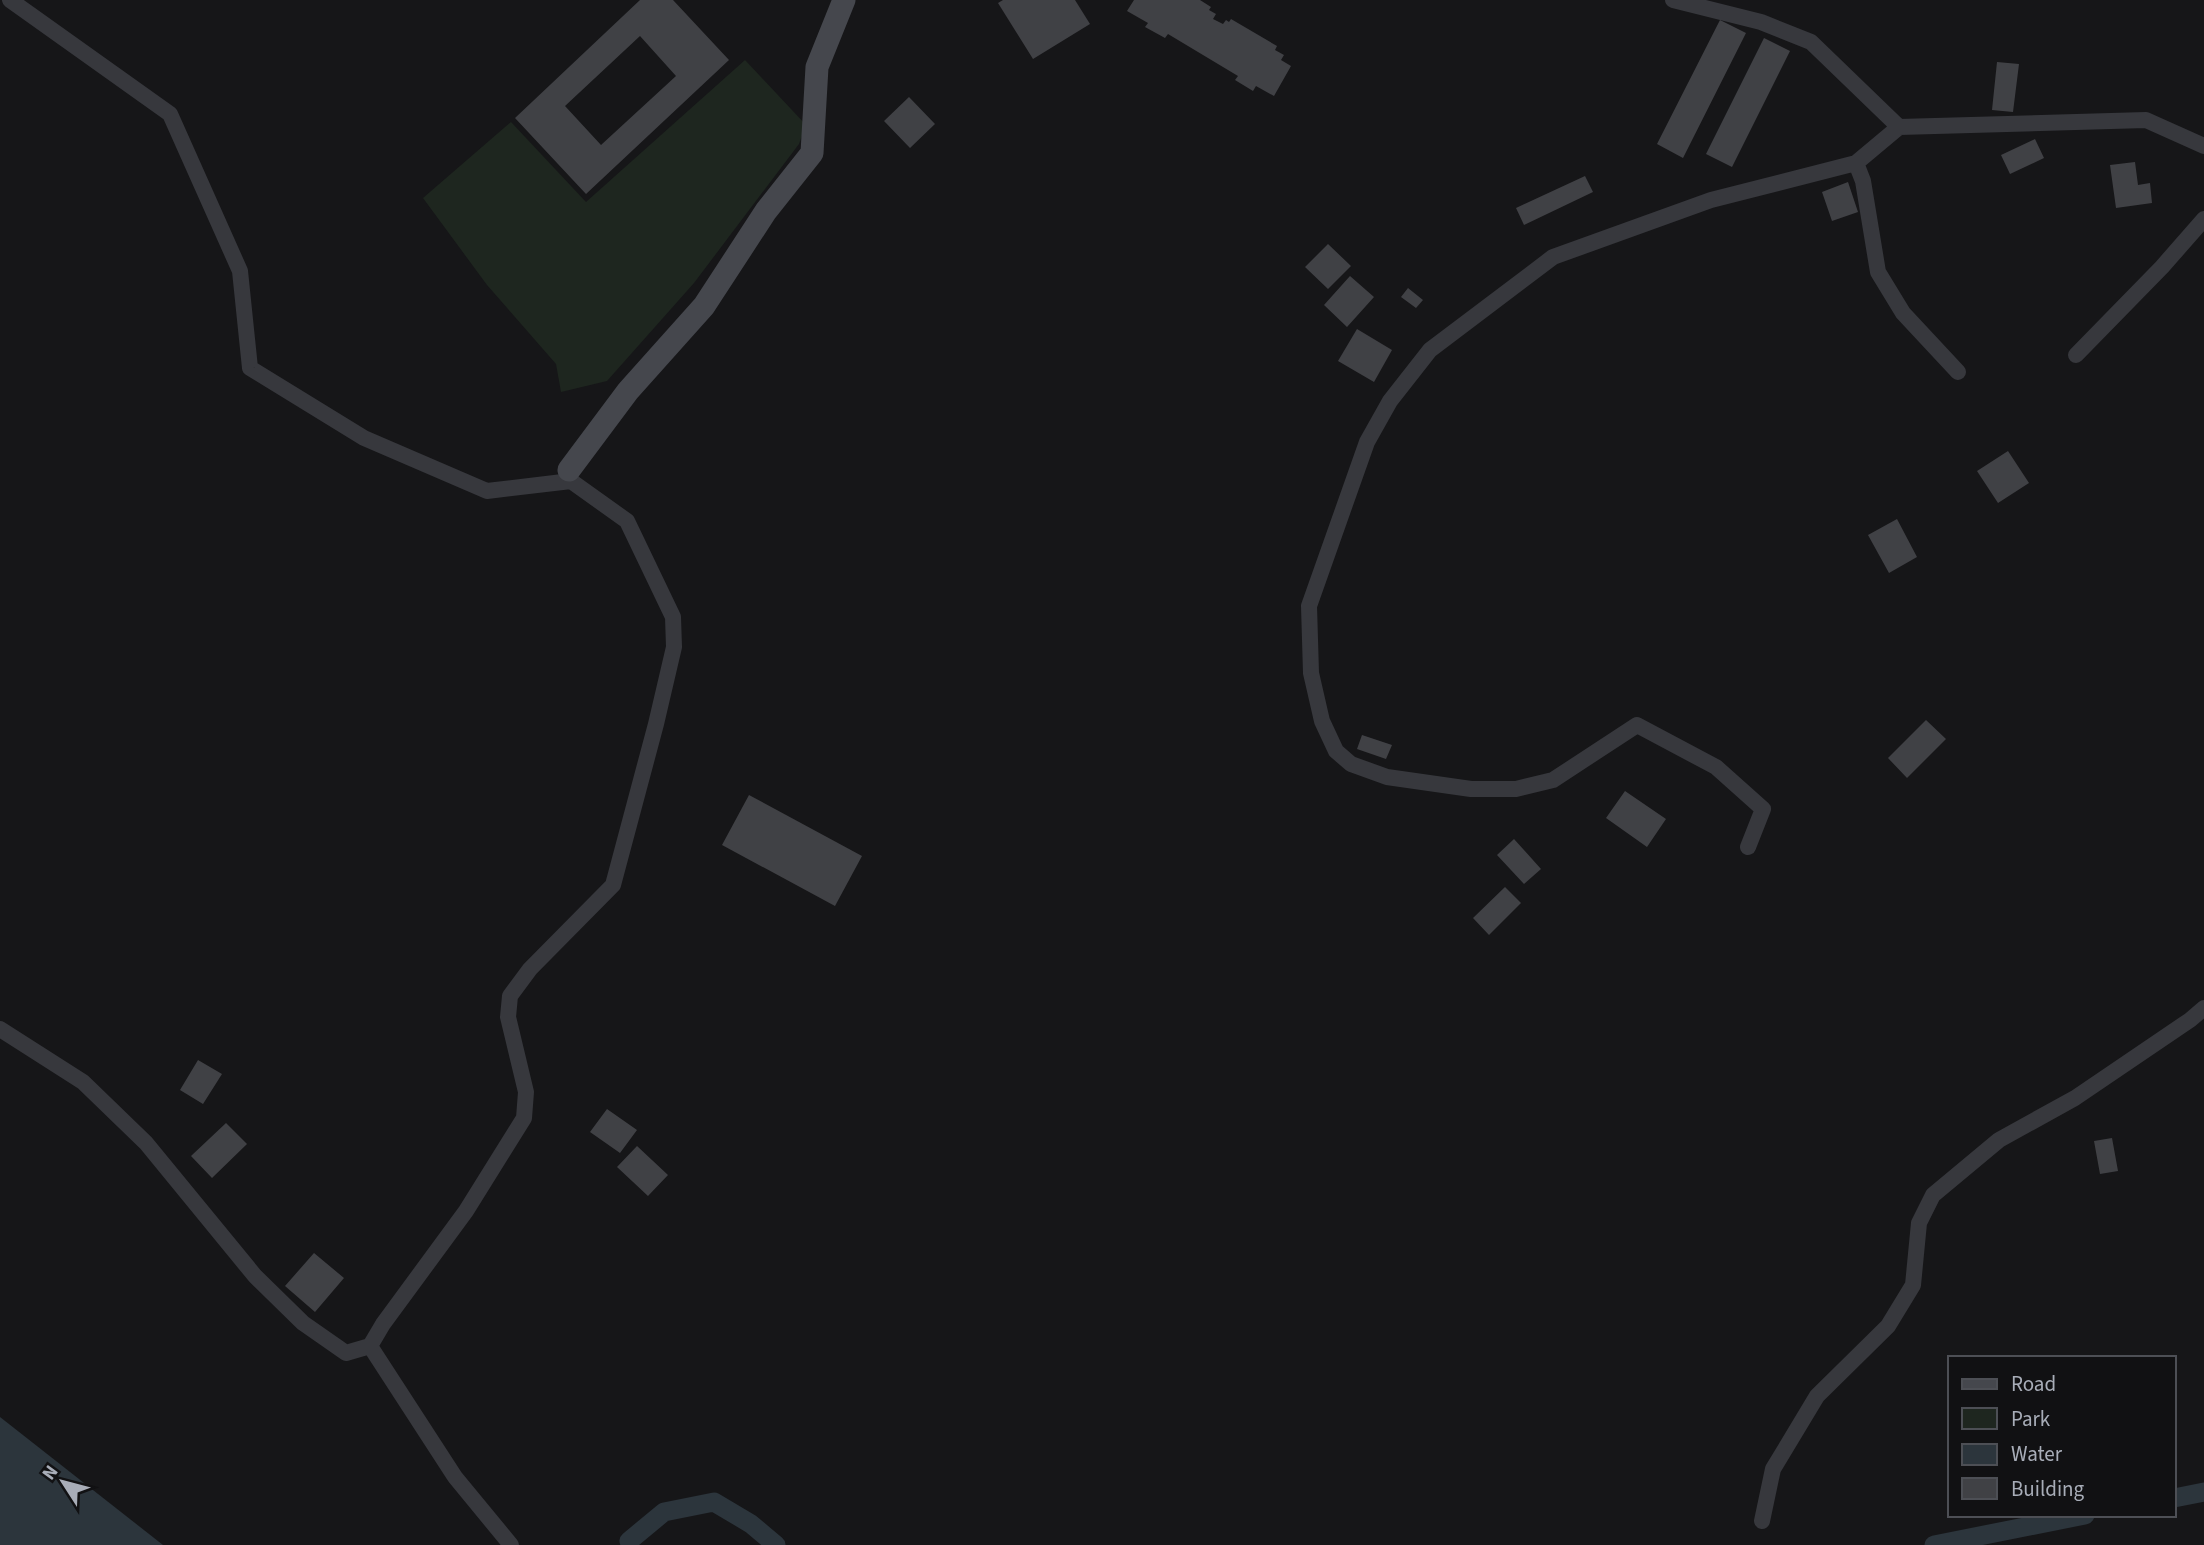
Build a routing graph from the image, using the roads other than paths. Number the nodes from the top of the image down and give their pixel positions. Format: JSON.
{"nodes":[{"id":1,"x":9,"y":0,"type":"edge"},
{"id":2,"x":844,"y":0,"type":"edge"},
{"id":3,"x":1673,"y":0,"type":"edge"},
{"id":4,"x":1899,"y":127,"type":"junction"},
{"id":5,"x":2204,"y":146,"type":"edge"},
{"id":6,"x":1856,"y":163,"type":"junction"},
{"id":7,"x":2204,"y":219,"type":"edge"},
{"id":8,"x":2076,"y":355,"type":"dead end"},
{"id":9,"x":1958,"y":372,"type":"dead end"},
{"id":10,"x":570,"y":475,"type":"junction"},
{"id":11,"x":1748,"y":847,"type":"dead end"},
{"id":12,"x":2204,"y":1008,"type":"edge"},
{"id":13,"x":0,"y":1029,"type":"edge"},
{"id":14,"x":370,"y":1346,"type":"junction"},
{"id":15,"x":1762,"y":1521,"type":"dead end"},
{"id":16,"x":511,"y":1545,"type":"edge"}],
"edges":[{"from":1,"to":10,"type":"street"},
{"from":2,"to":10,"type":"street"},
{"from":3,"to":4,"type":"street"},
{"from":4,"to":5,"type":"street"},
{"from":4,"to":6,"type":"street"},
{"from":6,"to":9,"type":"street"},
{"from":6,"to":11,"type":"street"},
{"from":7,"to":8,"type":"street"},
{"from":10,"to":14,"type":"street"},
{"from":12,"to":15,"type":"street"},
{"from":13,"to":14,"type":"street"},
{"from":14,"to":16,"type":"street"}]}
